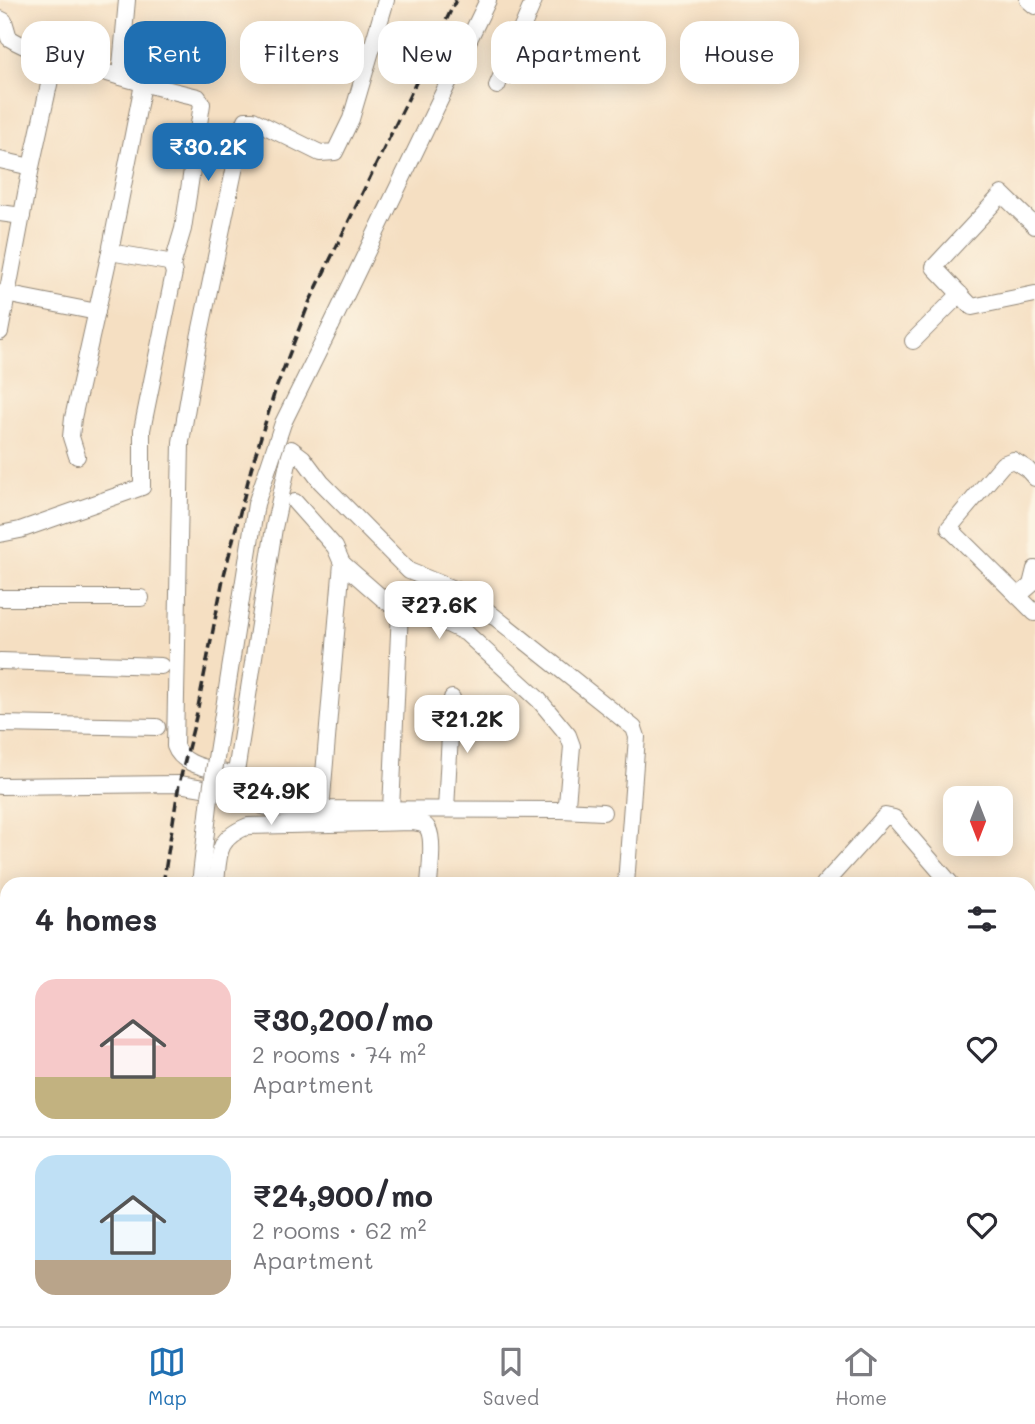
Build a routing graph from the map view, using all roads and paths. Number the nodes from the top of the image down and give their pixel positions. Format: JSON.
{"nodes":[{"id":1,"x":127,"y":0,"type":"edge"},
{"id":2,"x":386,"y":0,"type":"edge"},
{"id":3,"x":488,"y":0,"type":"edge"},
{"id":4,"x":534,"y":0,"type":"edge"},
{"id":5,"x":1028,"y":0,"type":"edge"},
{"id":6,"x":1035,"y":6,"type":"edge"},
{"id":7,"x":0,"y":19,"type":"edge"},
{"id":8,"x":21,"y":43,"type":"edge"},
{"id":9,"x":110,"y":74,"type":"edge"},
{"id":10,"x":120,"y":77,"type":"junction"},
{"id":11,"x":124,"y":78,"type":"edge"},
{"id":12,"x":49,"y":84,"type":"edge"},
{"id":13,"x":143,"y":84,"type":"joint"},
{"id":14,"x":497,"y":86,"type":"dead end"},
{"id":15,"x":0,"y":160,"type":"edge"},
{"id":16,"x":31,"y":167,"type":"junction"},
{"id":17,"x":0,"y":214,"type":"edge"},
{"id":18,"x":22,"y":216,"type":"junction"},
{"id":19,"x":1035,"y":226,"type":"edge"},
{"id":20,"x":110,"y":252,"type":"junction"},
{"id":21,"x":172,"y":266,"type":"junction"},
{"id":22,"x":4,"y":293,"type":"edge"},
{"id":23,"x":960,"y":294,"type":"junction"},
{"id":24,"x":1035,"y":294,"type":"edge"},
{"id":25,"x":97,"y":312,"type":"junction"},
{"id":26,"x":0,"y":332,"type":"edge"},
{"id":27,"x":913,"y":341,"type":"dead end"},
{"id":28,"x":77,"y":456,"type":"dead end"},
{"id":29,"x":1035,"y":478,"type":"edge"},
{"id":30,"x":295,"y":502,"type":"dead end"},
{"id":31,"x":0,"y":534,"type":"edge"},
{"id":32,"x":342,"y":564,"type":"junction"},
{"id":33,"x":1035,"y":569,"type":"edge"},
{"id":34,"x":1018,"y":596,"type":"junction"},
{"id":35,"x":0,"y":598,"type":"edge"},
{"id":36,"x":141,"y":598,"type":"dead end"},
{"id":37,"x":400,"y":611,"type":"junction"},
{"id":38,"x":1035,"y":613,"type":"edge"},
{"id":39,"x":0,"y":661,"type":"edge"},
{"id":40,"x":162,"y":666,"type":"dead end"},
{"id":41,"x":452,"y":698,"type":"dead end"},
{"id":42,"x":0,"y":724,"type":"edge"},
{"id":43,"x":158,"y":727,"type":"dead end"},
{"id":44,"x":0,"y":786,"type":"edge"},
{"id":45,"x":321,"y":809,"type":"junction"},
{"id":46,"x":391,"y":809,"type":"junction"},
{"id":47,"x":446,"y":809,"type":"junction"},
{"id":48,"x":561,"y":810,"type":"junction"},
{"id":49,"x":603,"y":812,"type":"dead end"},
{"id":50,"x":201,"y":877,"type":"edge"},
{"id":51,"x":217,"y":877,"type":"edge"},
{"id":52,"x":429,"y":877,"type":"edge"},
{"id":53,"x":626,"y":877,"type":"edge"},
{"id":54,"x":830,"y":877,"type":"edge"},
{"id":55,"x":945,"y":877,"type":"edge"}],
"edges":[{"from":1,"to":10,"type":"street"},
{"from":2,"to":53,"type":"street"},
{"from":3,"to":50,"type":"street","bridge":true},
{"from":4,"to":14,"type":"street"},
{"from":5,"to":6,"type":"street"},
{"from":7,"to":8,"type":"street"},
{"from":9,"to":10,"type":"street"},
{"from":10,"to":11,"type":"street"},
{"from":12,"to":16,"type":"street"},
{"from":13,"to":20,"type":"street"},
{"from":13,"to":21,"type":"street"},
{"from":15,"to":16,"type":"street"},
{"from":16,"to":18,"type":"street"},
{"from":17,"to":18,"type":"street"},
{"from":18,"to":22,"type":"street"},
{"from":19,"to":23,"type":"street"},
{"from":20,"to":21,"type":"street"},
{"from":20,"to":25,"type":"street"},
{"from":21,"to":31,"type":"street"},
{"from":22,"to":25,"type":"street"},
{"from":22,"to":26,"type":"street"},
{"from":23,"to":24,"type":"street"},
{"from":23,"to":27,"type":"street"},
{"from":25,"to":28,"type":"street"},
{"from":29,"to":34,"type":"street"},
{"from":30,"to":32,"type":"street"},
{"from":32,"to":37,"type":"street"},
{"from":32,"to":45,"type":"street"},
{"from":33,"to":34,"type":"street"},
{"from":34,"to":38,"type":"street"},
{"from":35,"to":36,"type":"street"},
{"from":37,"to":46,"type":"street"},
{"from":37,"to":48,"type":"street"},
{"from":39,"to":40,"type":"street"},
{"from":41,"to":47,"type":"street"},
{"from":42,"to":43,"type":"street"},
{"from":44,"to":45,"type":"street"},
{"from":45,"to":46,"type":"street"},
{"from":46,"to":47,"type":"street"},
{"from":47,"to":48,"type":"street"},
{"from":48,"to":49,"type":"street"},
{"from":51,"to":52,"type":"street"},
{"from":54,"to":55,"type":"street"}]}
